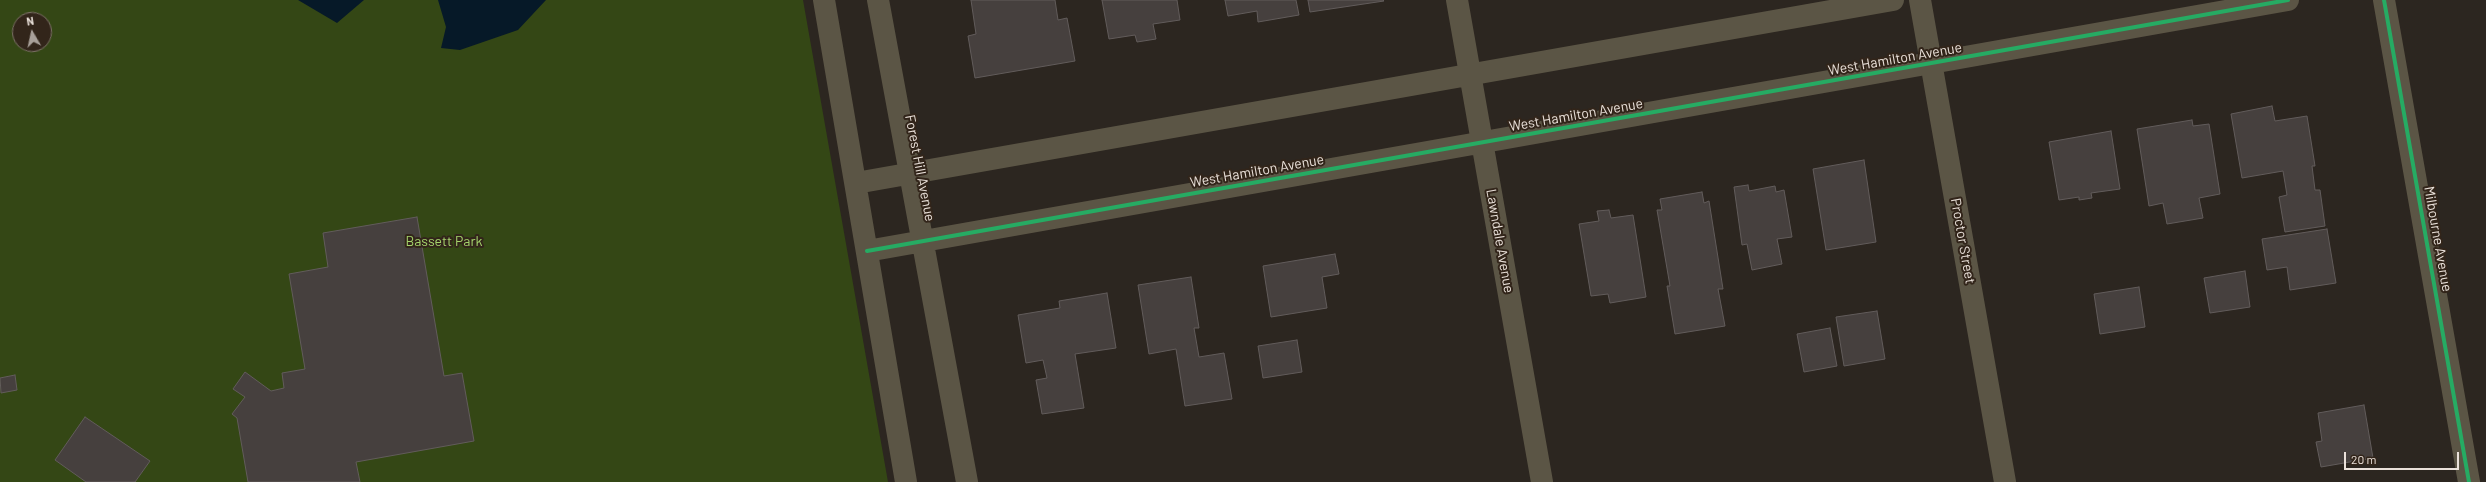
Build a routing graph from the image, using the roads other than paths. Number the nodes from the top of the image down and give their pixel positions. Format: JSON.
{"nodes":[{"id":1,"x":824,"y":0,"type":"edge"},
{"id":2,"x":878,"y":0,"type":"edge"},
{"id":3,"x":1457,"y":0,"type":"edge"},
{"id":4,"x":1893,"y":0,"type":"edge"},
{"id":5,"x":1920,"y":0,"type":"edge"},
{"id":6,"x":2288,"y":0,"type":"edge"},
{"id":7,"x":2384,"y":0,"type":"edge"},
{"id":8,"x":1931,"y":63,"type":"junction"},
{"id":9,"x":1471,"y":75,"type":"junction"},
{"id":10,"x":1482,"y":142,"type":"junction"},
{"id":11,"x":910,"y":173,"type":"junction"},
{"id":12,"x":856,"y":183,"type":"junction"},
{"id":13,"x":923,"y":241,"type":"junction"},
{"id":14,"x":867,"y":251,"type":"junction"},
{"id":15,"x":906,"y":482,"type":"edge"},
{"id":16,"x":966,"y":482,"type":"edge"},
{"id":17,"x":1542,"y":482,"type":"edge"},
{"id":18,"x":2005,"y":482,"type":"edge"},
{"id":19,"x":2469,"y":482,"type":"edge"}],
"edges":[{"from":1,"to":12,"type":"street"},
{"from":2,"to":11,"type":"street","name":"Forest Hill Avenue"},
{"from":3,"to":9,"type":"street","name":"Lawndale Avenue"},
{"from":4,"to":9,"type":"street"},
{"from":5,"to":8,"type":"street","name":"Proctor Street"},
{"from":6,"to":8,"type":"street","name":"West Hamilton Avenue"},
{"from":7,"to":19,"type":"street","name":"Milbourne Avenue"},
{"from":8,"to":10,"type":"street","name":"West Hamilton Avenue"},
{"from":8,"to":18,"type":"street","name":"Proctor Street"},
{"from":9,"to":10,"type":"street","name":"Lawndale Avenue"},
{"from":9,"to":11,"type":"street"},
{"from":10,"to":13,"type":"street","name":"West Hamilton Avenue"},
{"from":10,"to":17,"type":"street","name":"Lawndale Avenue"},
{"from":11,"to":12,"type":"street"},
{"from":11,"to":13,"type":"street","name":"Forest Hill Avenue"},
{"from":12,"to":14,"type":"street"},
{"from":13,"to":14,"type":"street","name":"West Hamilton Avenue"},
{"from":13,"to":16,"type":"street","name":"Forest Hill Avenue"},
{"from":14,"to":15,"type":"street"}]}
